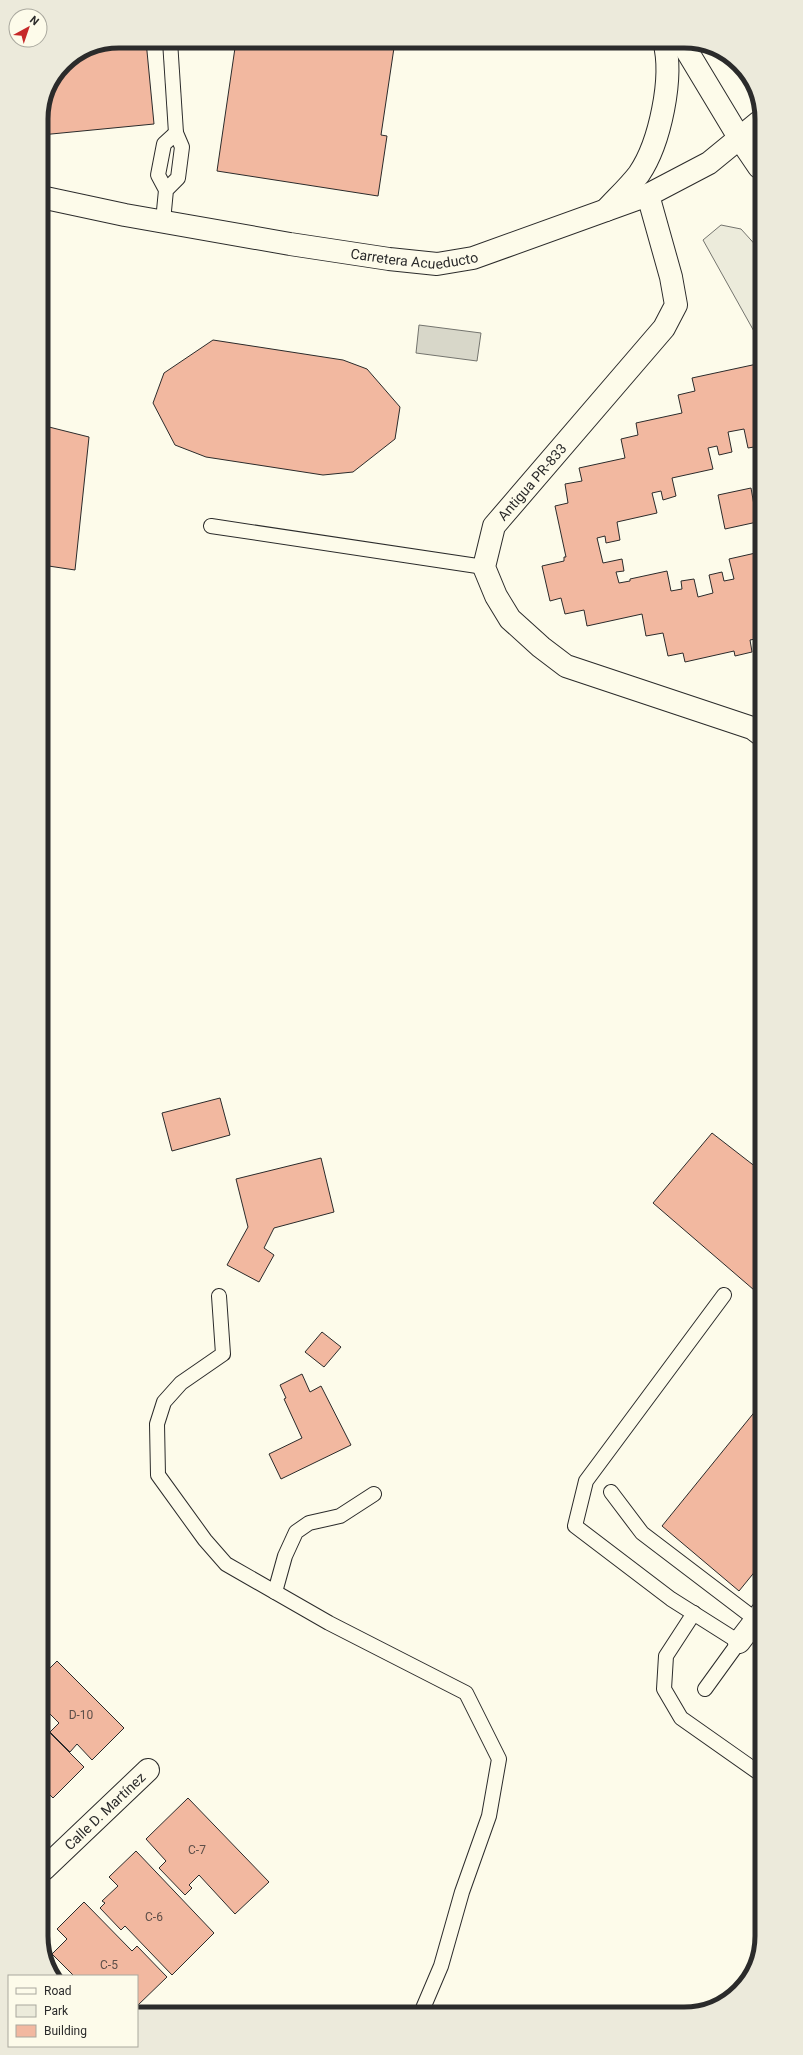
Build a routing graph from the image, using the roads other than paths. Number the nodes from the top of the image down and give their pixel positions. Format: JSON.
{"nodes":[{"id":1,"x":170,"y":48,"type":"edge"},
{"id":2,"x":664,"y":48,"type":"edge"},
{"id":3,"x":685,"y":48,"type":"edge"},
{"id":4,"x":755,"y":126,"type":"edge"},
{"id":5,"x":176,"y":132,"type":"junction"},
{"id":6,"x":740,"y":139,"type":"junction"},
{"id":7,"x":755,"y":161,"type":"edge"},
{"id":8,"x":166,"y":190,"type":"junction"},
{"id":9,"x":648,"y":195,"type":"junction"},
{"id":10,"x":48,"y":198,"type":"edge"},
{"id":11,"x":606,"y":210,"type":"junction"},
{"id":12,"x":163,"y":221,"type":"junction"},
{"id":13,"x":211,"y":526,"type":"dead end"},
{"id":14,"x":484,"y":566,"type":"junction"},
{"id":15,"x":755,"y":727,"type":"edge"},
{"id":16,"x":724,"y":1295,"type":"dead end"},
{"id":17,"x":219,"y":1296,"type":"dead end"},
{"id":18,"x":611,"y":1492,"type":"dead end"},
{"id":19,"x":374,"y":1494,"type":"dead end"},
{"id":20,"x":275,"y":1592,"type":"junction"},
{"id":21,"x":694,"y":1613,"type":"junction"},
{"id":22,"x":755,"y":1613,"type":"edge"},
{"id":23,"x":755,"y":1619,"type":"edge"},
{"id":24,"x":739,"y":1642,"type":"junction"},
{"id":25,"x":705,"y":1689,"type":"dead end"},
{"id":26,"x":148,"y":1770,"type":"dead end"},
{"id":27,"x":755,"y":1770,"type":"edge"},
{"id":28,"x":48,"y":1864,"type":"edge"},
{"id":29,"x":423,"y":2007,"type":"edge"}],
"edges":[{"from":1,"to":5,"type":"lane"},
{"from":2,"to":11,"type":"main road"},
{"from":3,"to":6,"type":"main road"},
{"from":4,"to":6,"type":"main road","name":"Carretera Acueducto"},
{"from":5,"to":8,"type":"lane"},
{"from":5,"to":8,"type":"lane"},
{"from":6,"to":7,"type":"main road"},
{"from":6,"to":9,"type":"main road","name":"Carretera Acueducto"},
{"from":8,"to":12,"type":"lane"},
{"from":9,"to":11,"type":"main road","name":"Carretera Acueducto"},
{"from":9,"to":14,"type":"main road","name":"Antigua PR-833"},
{"from":10,"to":12,"type":"main road","name":"Carretera Acueducto"},
{"from":11,"to":12,"type":"main road","name":"Carretera Acueducto"},
{"from":13,"to":14,"type":"lane"},
{"from":14,"to":15,"type":"main road"},
{"from":16,"to":21,"type":"lane"},
{"from":17,"to":20,"type":"lane"},
{"from":18,"to":22,"type":"lane"},
{"from":19,"to":20,"type":"lane"},
{"from":20,"to":29,"type":"lane"},
{"from":21,"to":24,"type":"lane"},
{"from":21,"to":27,"type":"lane"},
{"from":23,"to":24,"type":"main road"},
{"from":24,"to":25,"type":"lane"},
{"from":26,"to":28,"type":"main road","name":"Calle D. Martínez"}]}
